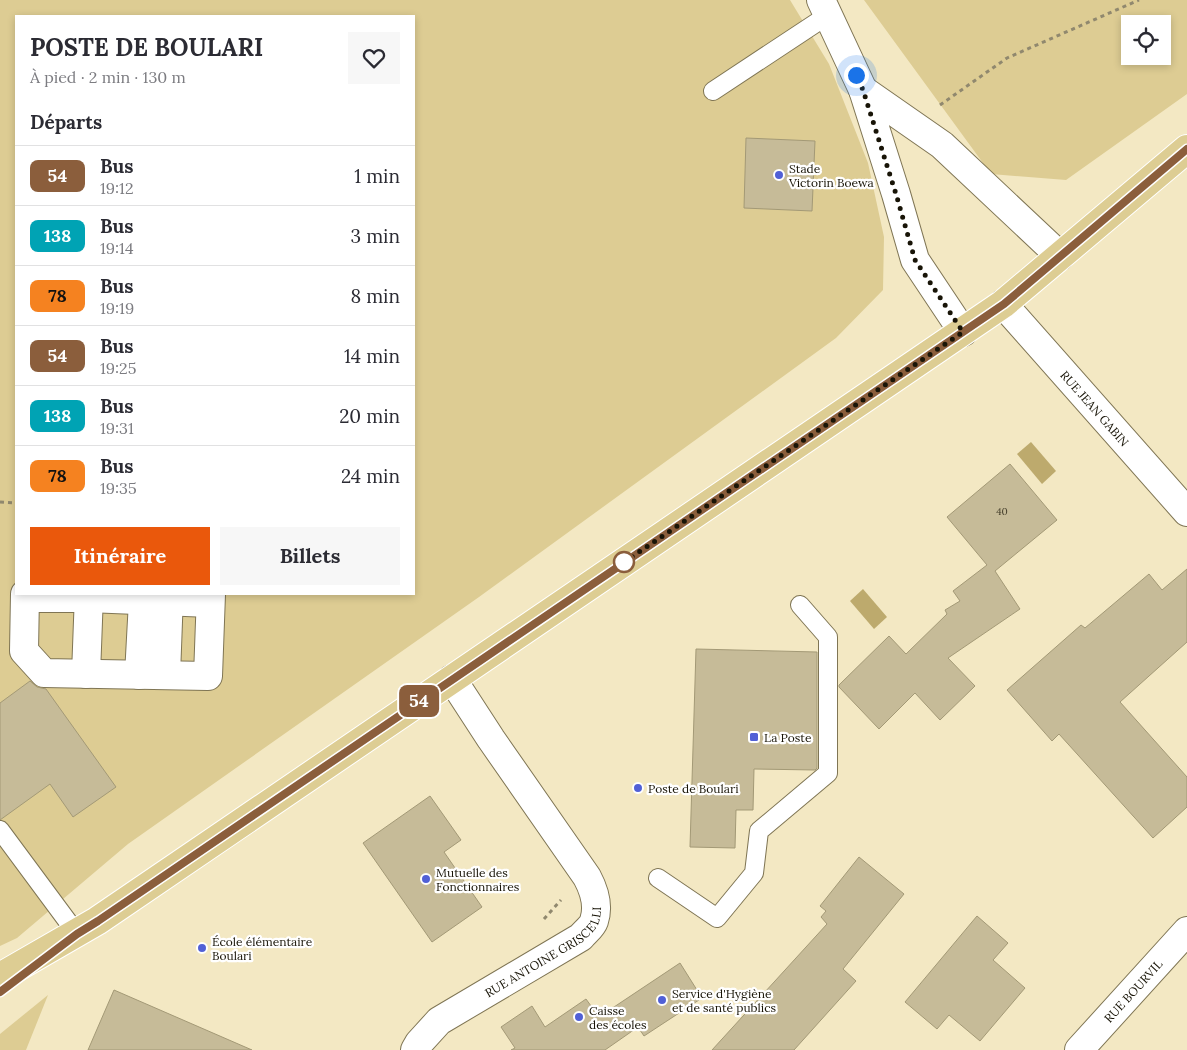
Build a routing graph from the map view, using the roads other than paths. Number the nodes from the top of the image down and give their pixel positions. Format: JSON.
{"nodes":[{"id":1,"x":824,"y":7,"type":"edge"},
{"id":2,"x":863,"y":90,"type":"junction"},
{"id":3,"x":712,"y":91,"type":"dead end"},
{"id":4,"x":1187,"y":149,"type":"edge"},
{"id":5,"x":1060,"y":256,"type":"junction"},
{"id":6,"x":1004,"y":304,"type":"junction"},
{"id":7,"x":963,"y":332,"type":"junction"},
{"id":8,"x":1187,"y":512,"type":"edge"},
{"id":9,"x":86,"y":595,"type":"edge"},
{"id":10,"x":25,"y":596,"type":"edge"},
{"id":11,"x":211,"y":598,"type":"edge"},
{"id":12,"x":160,"y":599,"type":"edge"},
{"id":13,"x":800,"y":605,"type":"dead end"},
{"id":14,"x":86,"y":674,"type":"junction"},
{"id":15,"x":153,"y":675,"type":"junction"},
{"id":16,"x":452,"y":678,"type":"junction"},
{"id":17,"x":0,"y":830,"type":"edge"},
{"id":18,"x":658,"y":878,"type":"dead end"},
{"id":19,"x":1187,"y":931,"type":"edge"},
{"id":20,"x":77,"y":934,"type":"junction"},
{"id":21,"x":0,"y":977,"type":"edge"},
{"id":22,"x":0,"y":992,"type":"edge"},
{"id":23,"x":415,"y":1050,"type":"edge"},
{"id":24,"x":1080,"y":1050,"type":"edge"}],
"edges":[{"from":1,"to":2,"type":"street"},
{"from":1,"to":3,"type":"lane"},
{"from":2,"to":5,"type":"street"},
{"from":2,"to":7,"type":"street"},
{"from":4,"to":5,"type":"main road"},
{"from":5,"to":6,"type":"main road"},
{"from":6,"to":7,"type":"main road"},
{"from":6,"to":8,"type":"street","name":"RUE JEAN GABIN"},
{"from":7,"to":16,"type":"main road"},
{"from":9,"to":10,"type":"street"},
{"from":9,"to":12,"type":"street"},
{"from":9,"to":14,"type":"street"},
{"from":10,"to":14,"type":"street"},
{"from":11,"to":12,"type":"street"},
{"from":11,"to":15,"type":"street"},
{"from":12,"to":15,"type":"street"},
{"from":13,"to":18,"type":"lane"},
{"from":14,"to":15,"type":"street"},
{"from":16,"to":20,"type":"main road"},
{"from":16,"to":23,"type":"street","name":"RUE ANTOINE GRISCELLI"},
{"from":17,"to":20,"type":"lane"},
{"from":19,"to":24,"type":"street","name":"RUE BOURVIL"},
{"from":20,"to":21,"type":"main road"},
{"from":20,"to":22,"type":"main road"}]}
